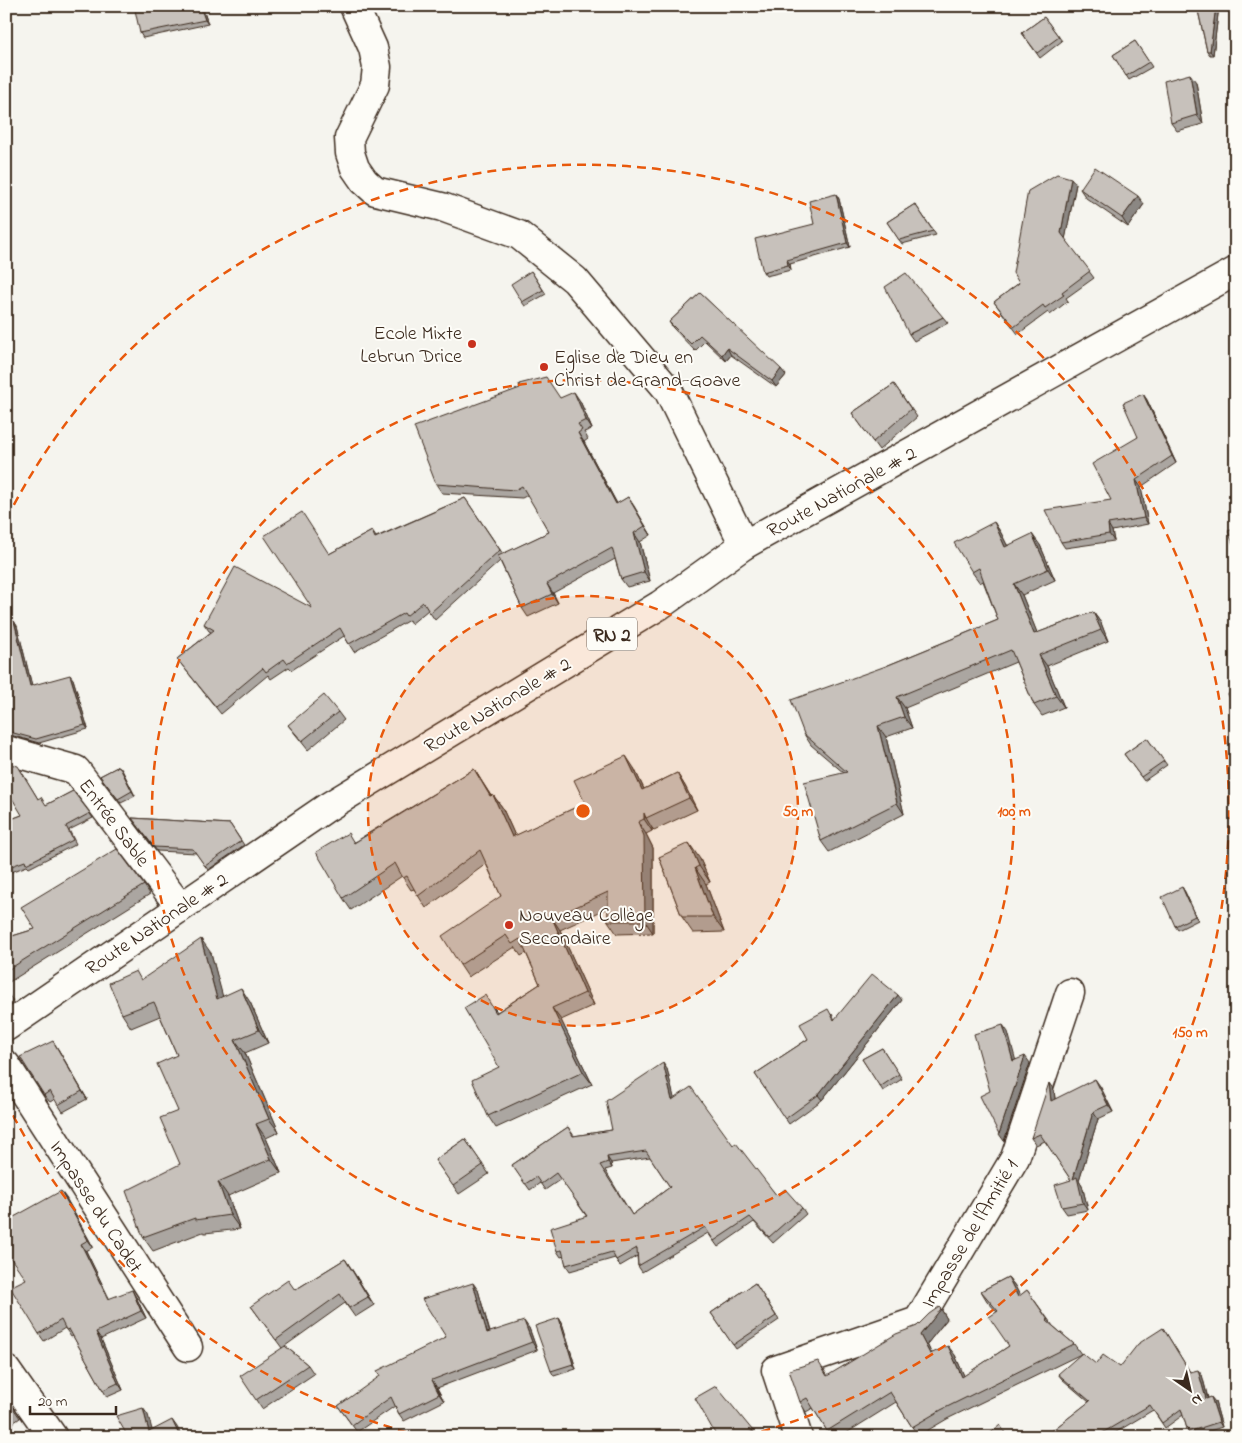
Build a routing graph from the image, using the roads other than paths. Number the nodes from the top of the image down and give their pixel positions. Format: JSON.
{"nodes":[{"id":1,"x":354,"y":6,"type":"edge"},
{"id":2,"x":1236,"y":271,"type":"edge"},
{"id":3,"x":744,"y":545,"type":"junction"},
{"id":4,"x":6,"y":750,"type":"edge"},
{"id":5,"x":180,"y":907,"type":"junction"},
{"id":6,"x":1070,"y":993,"type":"dead end"},
{"id":7,"x":6,"y":1027,"type":"edge"},
{"id":8,"x":6,"y":1065,"type":"edge"},
{"id":9,"x":188,"y":1347,"type":"dead end"},
{"id":10,"x":6,"y":1370,"type":"edge"},
{"id":11,"x":53,"y":1437,"type":"edge"},
{"id":12,"x":798,"y":1437,"type":"edge"}],
"edges":[{"from":1,"to":3,"type":"street"},
{"from":2,"to":3,"type":"street","name":"Route Nationale # 2","number":"RN 2"},
{"from":3,"to":5,"type":"street","name":"Route Nationale # 2","number":"RN 2"},
{"from":4,"to":5,"type":"street","name":"Entrée Sable"},
{"from":5,"to":7,"type":"street","name":"Route Nationale # 2","number":"RN 2"},
{"from":6,"to":12,"type":"street","name":"Impasse de l'Amitié 1"},
{"from":8,"to":9,"type":"street","name":"Impasse du Cadet"},
{"from":10,"to":11,"type":"street"}]}
